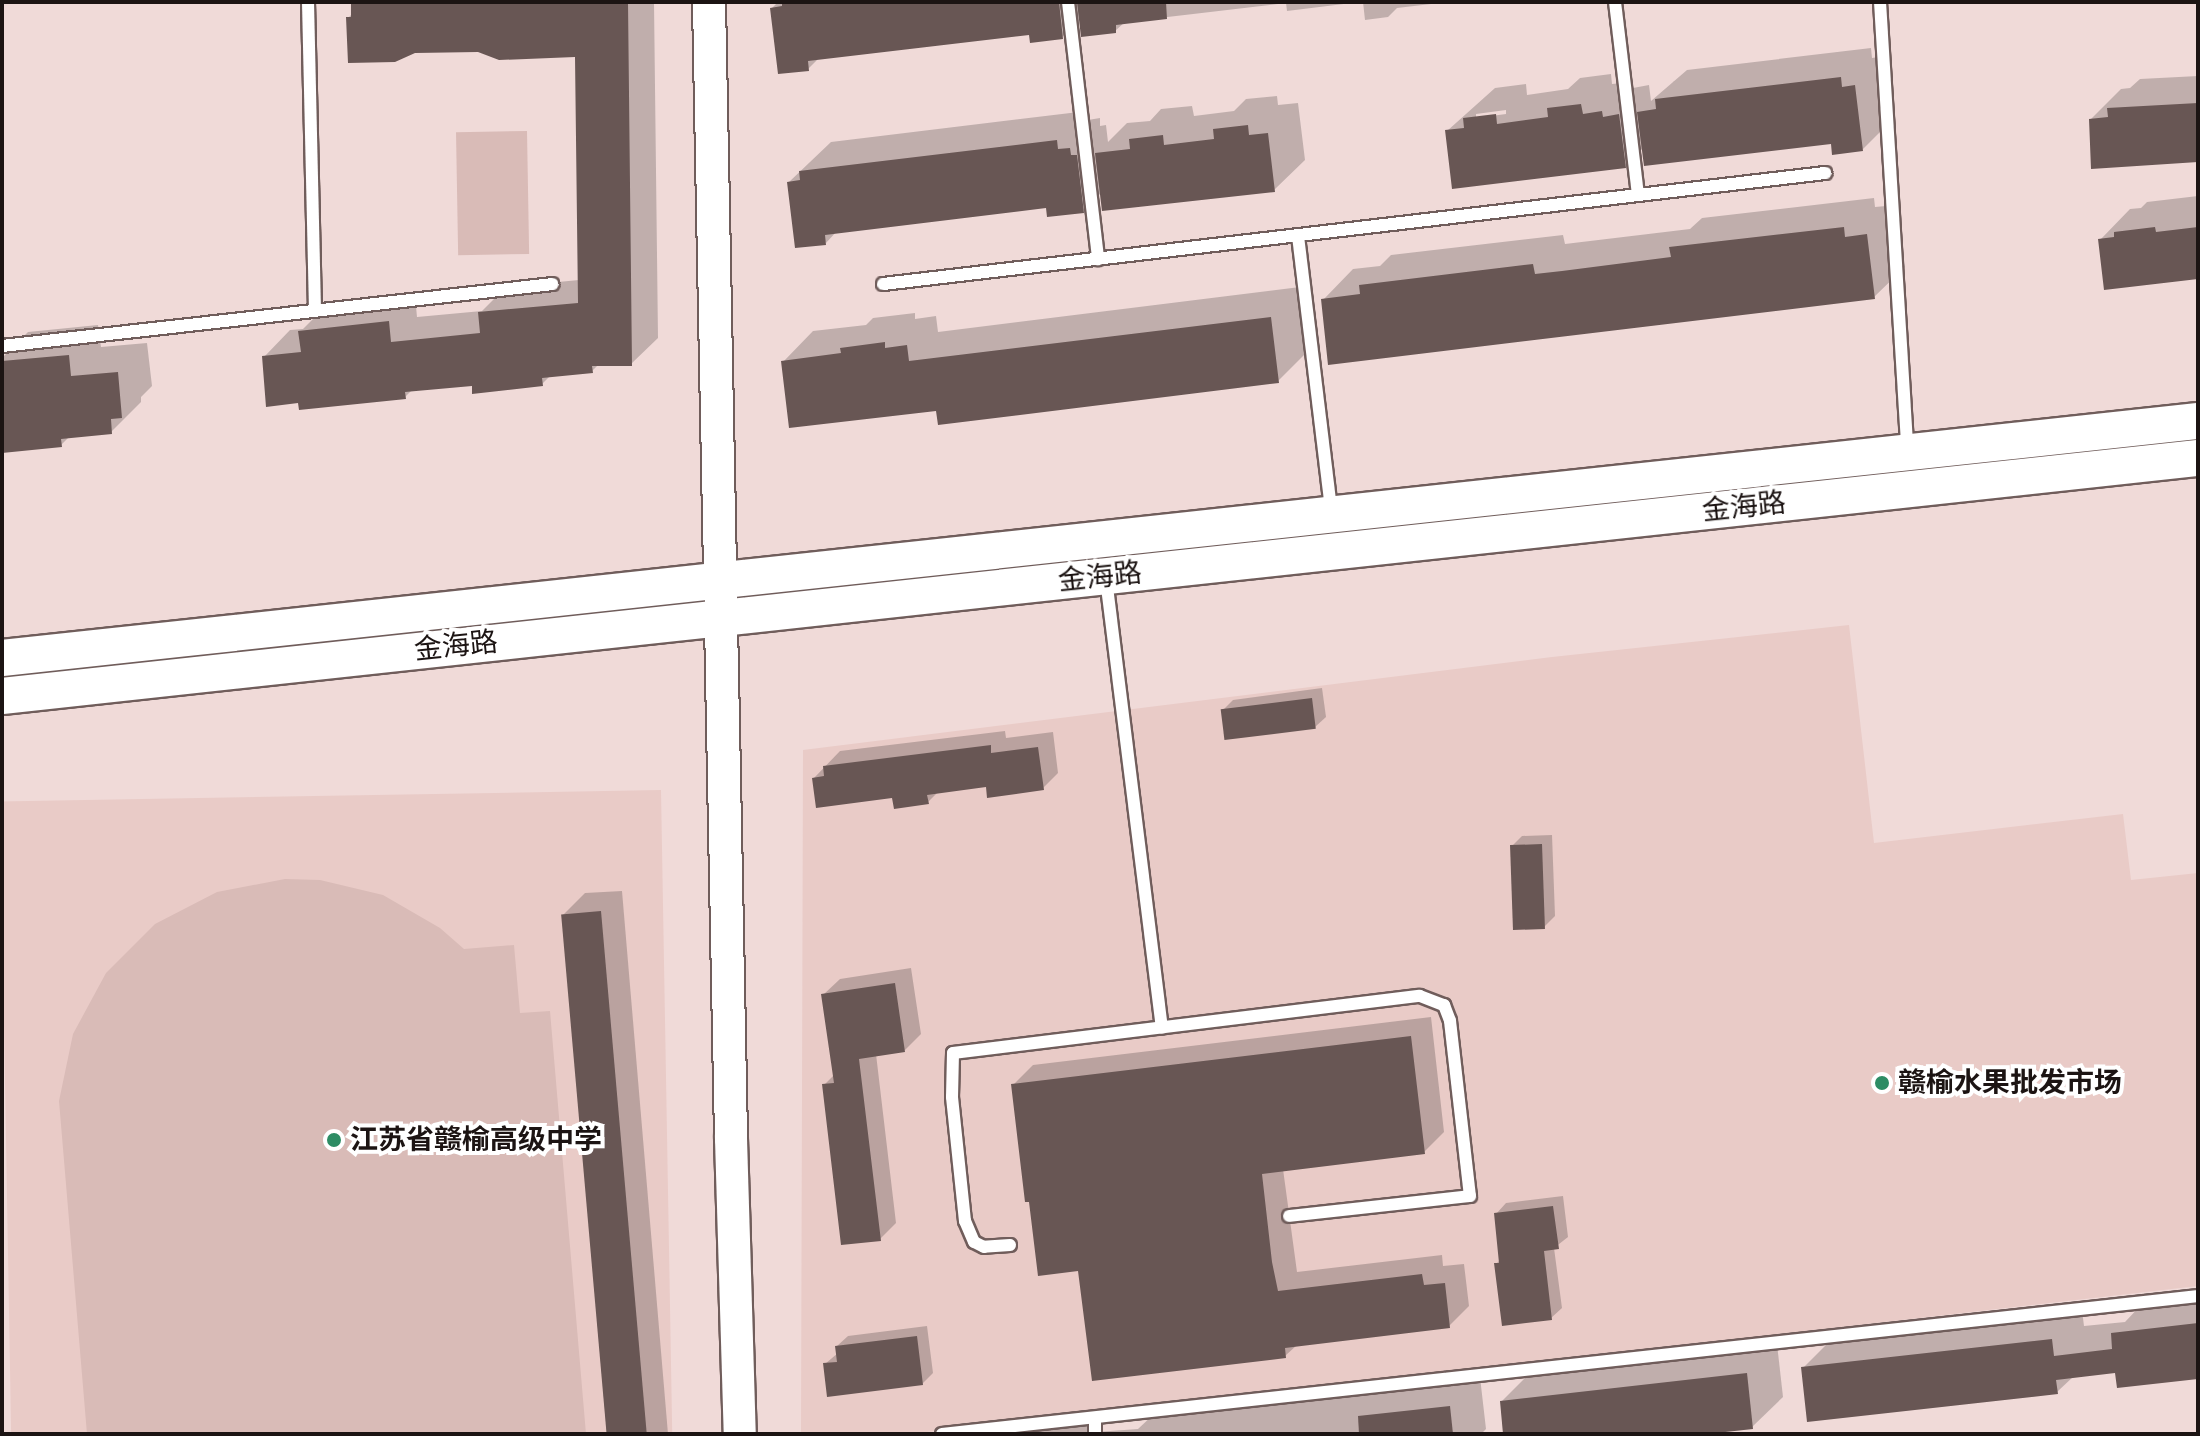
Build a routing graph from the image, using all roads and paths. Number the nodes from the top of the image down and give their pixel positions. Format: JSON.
{"nodes":[{"id":1,"x":308,"y":2,"type":"edge"},
{"id":2,"x":709,"y":2,"type":"edge"},
{"id":3,"x":1068,"y":2,"type":"edge"},
{"id":4,"x":1615,"y":2,"type":"edge"},
{"id":5,"x":1880,"y":2,"type":"edge"},
{"id":6,"x":1825,"y":173,"type":"dead end"},
{"id":7,"x":1638,"y":195,"type":"junction"},
{"id":8,"x":1298,"y":236,"type":"junction"},
{"id":9,"x":1098,"y":259,"type":"junction"},
{"id":10,"x":553,"y":284,"type":"dead end"},
{"id":11,"x":883,"y":284,"type":"dead end"},
{"id":12,"x":315,"y":311,"type":"junction"},
{"id":13,"x":2,"y":346,"type":"edge"},
{"id":14,"x":2198,"y":421,"type":"edge"},
{"id":15,"x":1907,"y":452,"type":"junction"},
{"id":16,"x":2198,"y":458,"type":"edge"},
{"id":17,"x":1331,"y":514,"type":"junction"},
{"id":18,"x":1106,"y":576,"type":"junction"},
{"id":19,"x":720,"y":580,"type":"junction"},
{"id":20,"x":721,"y":618,"type":"junction"},
{"id":21,"x":2,"y":658,"type":"edge"},
{"id":22,"x":2,"y":696,"type":"edge"},
{"id":23,"x":1162,"y":1028,"type":"junction"},
{"id":24,"x":1289,"y":1216,"type":"dead end"},
{"id":25,"x":1010,"y":1245,"type":"dead end"},
{"id":26,"x":2198,"y":1296,"type":"edge"},
{"id":27,"x":1095,"y":1418,"type":"junction"},
{"id":28,"x":740,"y":1434,"type":"edge"},
{"id":29,"x":942,"y":1434,"type":"edge"},
{"id":30,"x":1095,"y":1434,"type":"edge"}],
"edges":[{"from":1,"to":12,"type":"lane"},
{"from":2,"to":19,"type":"street"},
{"from":3,"to":9,"type":"lane"},
{"from":4,"to":7,"type":"lane"},
{"from":5,"to":15,"type":"lane"},
{"from":6,"to":7,"type":"lane"},
{"from":7,"to":8,"type":"lane"},
{"from":8,"to":9,"type":"lane"},
{"from":8,"to":17,"type":"lane"},
{"from":9,"to":11,"type":"lane"},
{"from":10,"to":12,"type":"lane"},
{"from":12,"to":13,"type":"lane"},
{"from":14,"to":15,"type":"main road","name":"金海路"},
{"from":15,"to":17,"type":"main road","name":"金海路"},
{"from":16,"to":18,"type":"main road","name":"金海路"},
{"from":17,"to":19,"type":"main road","name":"金海路"},
{"from":18,"to":20,"type":"main road","name":"金海路"},
{"from":18,"to":23,"type":"lane"},
{"from":19,"to":20,"type":"street"},
{"from":19,"to":21,"type":"main road","name":"金海路"},
{"from":20,"to":22,"type":"main road","name":"金海路"},
{"from":20,"to":28,"type":"street"},
{"from":23,"to":24,"type":"lane"},
{"from":23,"to":25,"type":"lane"},
{"from":26,"to":27,"type":"lane"},
{"from":27,"to":29,"type":"lane"},
{"from":27,"to":30,"type":"lane"}]}
